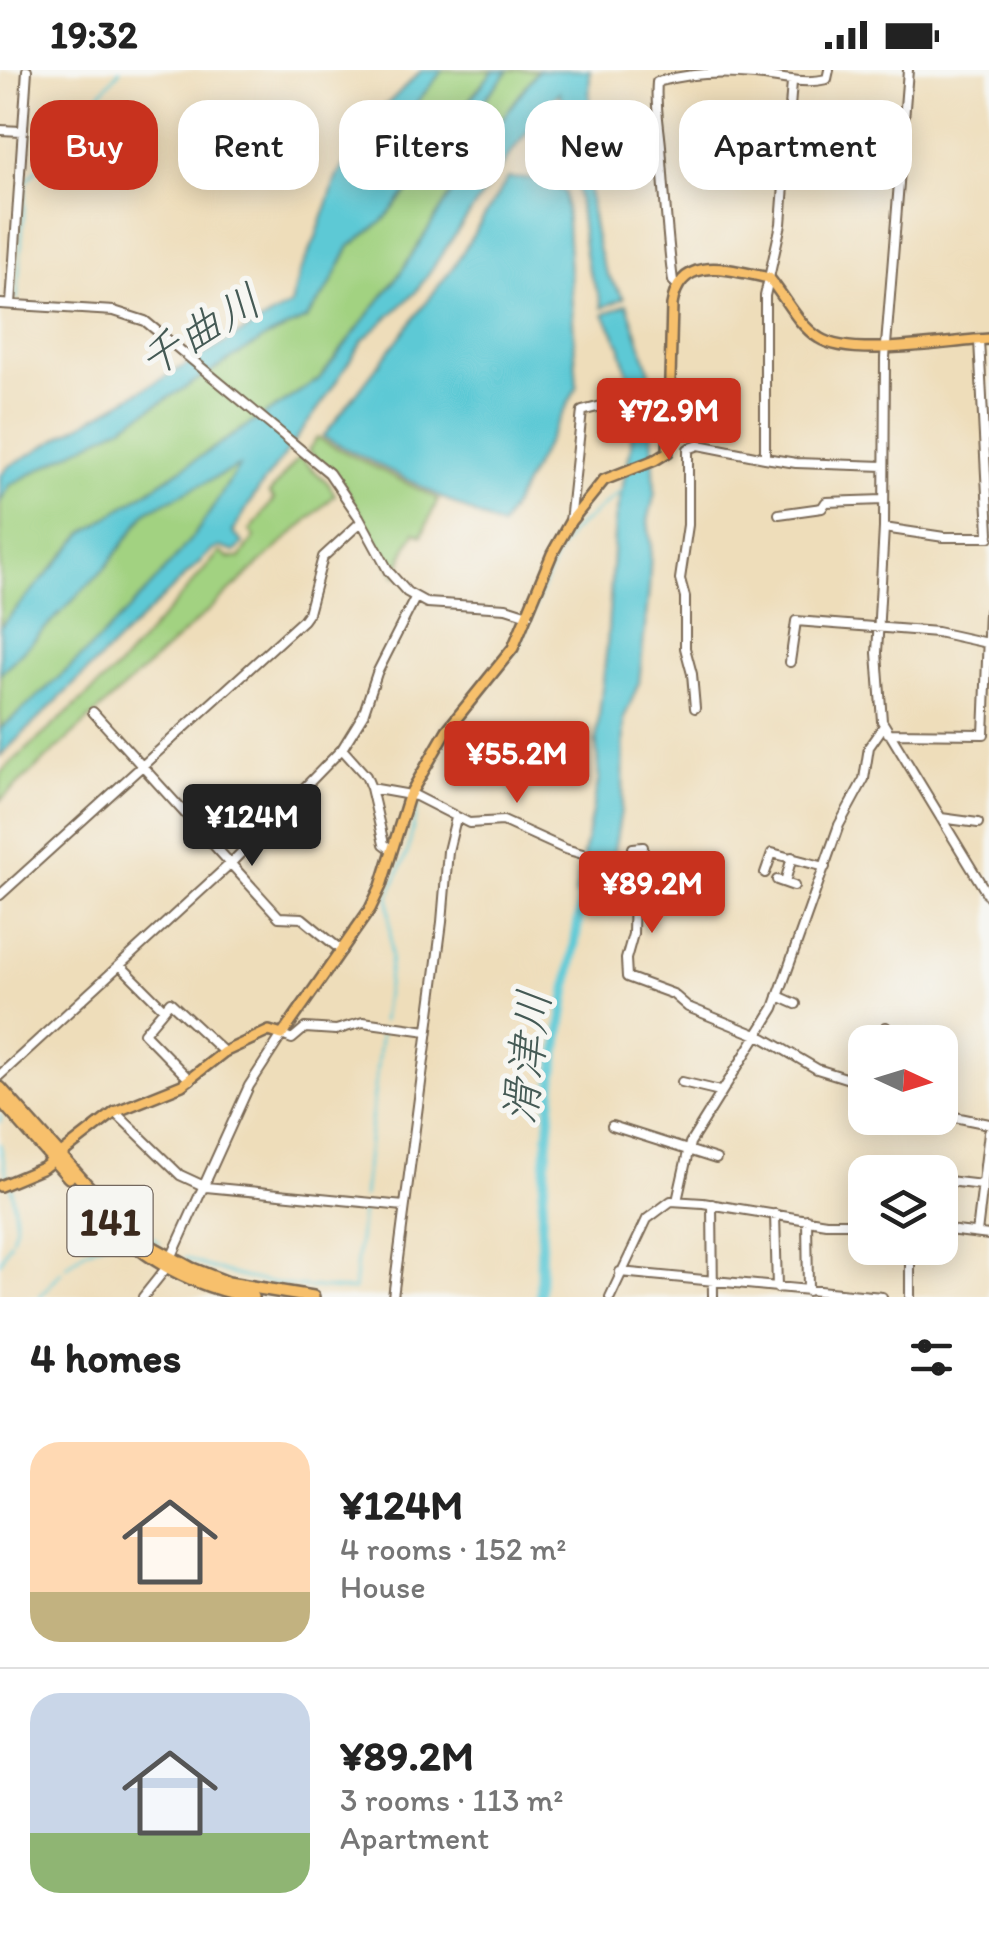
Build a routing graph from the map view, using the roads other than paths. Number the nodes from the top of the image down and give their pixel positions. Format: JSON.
{"nodes":[{"id":1,"x":26,"y":70,"type":"edge"},
{"id":2,"x":830,"y":70,"type":"edge"},
{"id":3,"x":908,"y":70,"type":"edge"},
{"id":4,"x":757,"y":72,"type":"edge"},
{"id":5,"x":792,"y":82,"type":"junction"},
{"id":6,"x":0,"y":130,"type":"edge"},
{"id":7,"x":22,"y":131,"type":"junction"},
{"id":8,"x":770,"y":278,"type":"junction"},
{"id":9,"x":678,"y":286,"type":"junction"},
{"id":10,"x":0,"y":304,"type":"edge"},
{"id":11,"x":11,"y":304,"type":"junction"},
{"id":12,"x":984,"y":340,"type":"edge"},
{"id":13,"x":886,"y":348,"type":"junction"},
{"id":14,"x":601,"y":406,"type":"dead end"},
{"id":15,"x":765,"y":458,"type":"junction"},
{"id":16,"x":884,"y":466,"type":"junction"},
{"id":17,"x":883,"y":500,"type":"junction"},
{"id":18,"x":779,"y":514,"type":"dead end"},
{"id":19,"x":362,"y":522,"type":"junction"},
{"id":20,"x":570,"y":522,"type":"junction"},
{"id":21,"x":884,"y":528,"type":"junction"},
{"id":22,"x":989,"y":535,"type":"edge"},
{"id":23,"x":414,"y":598,"type":"junction"},
{"id":24,"x":989,"y":611,"type":"edge"},
{"id":25,"x":528,"y":615,"type":"junction"},
{"id":26,"x":879,"y":628,"type":"junction"},
{"id":27,"x":987,"y":642,"type":"edge"},
{"id":28,"x":790,"y":662,"type":"dead end"},
{"id":29,"x":695,"y":708,"type":"dead end"},
{"id":30,"x":93,"y":712,"type":"dead end"},
{"id":31,"x":987,"y":720,"type":"edge"},
{"id":32,"x":886,"y":730,"type":"junction"},
{"id":33,"x":342,"y":749,"type":"junction"},
{"id":34,"x":142,"y":766,"type":"junction"},
{"id":35,"x":371,"y":788,"type":"junction"},
{"id":36,"x":410,"y":796,"type":"junction"},
{"id":37,"x":456,"y":818,"type":"junction"},
{"id":38,"x":941,"y":818,"type":"junction"},
{"id":39,"x":978,"y":823,"type":"dead end"},
{"id":40,"x":392,"y":850,"type":"junction"},
{"id":41,"x":792,"y":857,"type":"junction"},
{"id":42,"x":232,"y":863,"type":"junction"},
{"id":43,"x":824,"y":867,"type":"junction"},
{"id":44,"x":765,"y":873,"type":"dead end"},
{"id":45,"x":786,"y":883,"type":"dead end"},
{"id":46,"x":0,"y":895,"type":"edge"},
{"id":47,"x":989,"y":897,"type":"edge"},
{"id":48,"x":342,"y":950,"type":"junction"},
{"id":49,"x":120,"y":965,"type":"junction"},
{"id":50,"x":778,"y":996,"type":"junction"},
{"id":51,"x":796,"y":1004,"type":"dead end"},
{"id":52,"x":164,"y":1009,"type":"junction"},
{"id":53,"x":427,"y":1032,"type":"junction"},
{"id":54,"x":282,"y":1035,"type":"junction"},
{"id":55,"x":758,"y":1036,"type":"junction"},
{"id":56,"x":224,"y":1052,"type":"junction"},
{"id":57,"x":0,"y":1075,"type":"edge"},
{"id":58,"x":848,"y":1079,"type":"edge"},
{"id":59,"x":190,"y":1080,"type":"junction"},
{"id":60,"x":682,"y":1082,"type":"dead end"},
{"id":61,"x":0,"y":1088,"type":"edge"},
{"id":62,"x":720,"y":1091,"type":"junction"},
{"id":63,"x":0,"y":1100,"type":"edge"},
{"id":64,"x":114,"y":1112,"type":"junction"},
{"id":65,"x":958,"y":1119,"type":"edge"},
{"id":66,"x":612,"y":1126,"type":"dead end"},
{"id":67,"x":989,"y":1128,"type":"edge"},
{"id":68,"x":688,"y":1152,"type":"junction"},
{"id":69,"x":57,"y":1158,"type":"junction"},
{"id":70,"x":716,"y":1159,"type":"dead end"},
{"id":71,"x":958,"y":1182,"type":"edge"},
{"id":72,"x":982,"y":1185,"type":"junction"},
{"id":73,"x":0,"y":1186,"type":"edge"},
{"id":74,"x":204,"y":1187,"type":"junction"},
{"id":75,"x":678,"y":1201,"type":"junction"},
{"id":76,"x":712,"y":1204,"type":"junction"},
{"id":77,"x":404,"y":1206,"type":"junction"},
{"id":78,"x":776,"y":1214,"type":"junction"},
{"id":79,"x":807,"y":1219,"type":"junction"},
{"id":80,"x":848,"y":1224,"type":"edge"},
{"id":81,"x":958,"y":1230,"type":"edge"},
{"id":82,"x":977,"y":1233,"type":"junction"},
{"id":83,"x":989,"y":1235,"type":"edge"},
{"id":84,"x":170,"y":1263,"type":"junction"},
{"id":85,"x":910,"y":1265,"type":"edge"},
{"id":86,"x":620,"y":1272,"type":"junction"},
{"id":87,"x":712,"y":1282,"type":"junction"},
{"id":88,"x":776,"y":1288,"type":"junction"},
{"id":89,"x":808,"y":1290,"type":"junction"},
{"id":90,"x":143,"y":1297,"type":"edge"},
{"id":91,"x":252,"y":1297,"type":"edge"},
{"id":92,"x":313,"y":1297,"type":"edge"},
{"id":93,"x":393,"y":1297,"type":"edge"},
{"id":94,"x":610,"y":1297,"type":"edge"},
{"id":95,"x":712,"y":1297,"type":"edge"},
{"id":96,"x":882,"y":1297,"type":"edge"},
{"id":97,"x":910,"y":1297,"type":"edge"}],
"edges":[{"from":1,"to":7,"type":"street"},
{"from":2,"to":5,"type":"street"},
{"from":3,"to":13,"type":"street"},
{"from":4,"to":5,"type":"street"},
{"from":4,"to":9,"type":"street"},
{"from":5,"to":8,"type":"street"},
{"from":6,"to":7,"type":"street"},
{"from":7,"to":11,"type":"street"},
{"from":8,"to":9,"type":"main road"},
{"from":8,"to":13,"type":"main road"},
{"from":8,"to":15,"type":"street"},
{"from":9,"to":20,"type":"main road"},
{"from":10,"to":11,"type":"street"},
{"from":11,"to":19,"type":"street"},
{"from":12,"to":13,"type":"main road"},
{"from":12,"to":22,"type":"street"},
{"from":13,"to":16,"type":"street"},
{"from":14,"to":20,"type":"street"},
{"from":15,"to":16,"type":"street"},
{"from":15,"to":29,"type":"street"},
{"from":16,"to":17,"type":"street"},
{"from":17,"to":18,"type":"street"},
{"from":17,"to":21,"type":"street"},
{"from":19,"to":23,"type":"street"},
{"from":19,"to":34,"type":"street"},
{"from":20,"to":25,"type":"main road"},
{"from":21,"to":22,"type":"street"},
{"from":21,"to":26,"type":"street"},
{"from":23,"to":25,"type":"street"},
{"from":23,"to":33,"type":"street"},
{"from":24,"to":27,"type":"street"},
{"from":25,"to":36,"type":"main road"},
{"from":26,"to":27,"type":"street"},
{"from":26,"to":28,"type":"street"},
{"from":26,"to":32,"type":"street"},
{"from":27,"to":31,"type":"street"},
{"from":30,"to":34,"type":"street"},
{"from":31,"to":32,"type":"street"},
{"from":32,"to":38,"type":"street"},
{"from":32,"to":43,"type":"street"},
{"from":33,"to":35,"type":"street"},
{"from":33,"to":42,"type":"street"},
{"from":34,"to":42,"type":"street"},
{"from":34,"to":46,"type":"street"},
{"from":35,"to":36,"type":"street"},
{"from":35,"to":40,"type":"street"},
{"from":36,"to":37,"type":"street"},
{"from":36,"to":40,"type":"main road"},
{"from":37,"to":53,"type":"street"},
{"from":37,"to":55,"type":"street"},
{"from":38,"to":39,"type":"street"},
{"from":38,"to":47,"type":"street"},
{"from":40,"to":48,"type":"main road"},
{"from":41,"to":43,"type":"street"},
{"from":41,"to":44,"type":"street"},
{"from":41,"to":45,"type":"street"},
{"from":42,"to":48,"type":"street"},
{"from":42,"to":49,"type":"street"},
{"from":43,"to":50,"type":"street"},
{"from":48,"to":54,"type":"main road"},
{"from":49,"to":52,"type":"street"},
{"from":49,"to":57,"type":"street"},
{"from":50,"to":51,"type":"street"},
{"from":50,"to":55,"type":"street"},
{"from":52,"to":56,"type":"street"},
{"from":52,"to":59,"type":"street"},
{"from":53,"to":54,"type":"street"},
{"from":53,"to":77,"type":"street"},
{"from":54,"to":56,"type":"main road"},
{"from":54,"to":74,"type":"street"},
{"from":55,"to":58,"type":"street"},
{"from":55,"to":62,"type":"street"},
{"from":56,"to":59,"type":"main road"},
{"from":59,"to":64,"type":"main road"},
{"from":60,"to":62,"type":"street"},
{"from":61,"to":69,"type":"highway","number":"141"},
{"from":62,"to":68,"type":"street"},
{"from":63,"to":69,"type":"highway","number":"141"},
{"from":64,"to":69,"type":"main road"},
{"from":64,"to":74,"type":"street"},
{"from":65,"to":67,"type":"street"},
{"from":66,"to":68,"type":"street"},
{"from":67,"to":72,"type":"street"},
{"from":68,"to":70,"type":"street"},
{"from":68,"to":75,"type":"street"},
{"from":69,"to":73,"type":"main road"},
{"from":69,"to":84,"type":"highway","number":"141"},
{"from":69,"to":84,"type":"highway","number":"141"},
{"from":71,"to":72,"type":"street"},
{"from":72,"to":82,"type":"street"},
{"from":74,"to":77,"type":"street"},
{"from":74,"to":84,"type":"street"},
{"from":75,"to":76,"type":"street"},
{"from":75,"to":86,"type":"street"},
{"from":76,"to":78,"type":"street"},
{"from":76,"to":87,"type":"street"},
{"from":77,"to":93,"type":"street"},
{"from":78,"to":79,"type":"street"},
{"from":78,"to":88,"type":"street"},
{"from":79,"to":80,"type":"street"},
{"from":79,"to":89,"type":"street"},
{"from":81,"to":82,"type":"street"},
{"from":82,"to":83,"type":"street"},
{"from":84,"to":90,"type":"street"},
{"from":84,"to":91,"type":"highway","number":"141"},
{"from":84,"to":92,"type":"highway","number":"141"},
{"from":85,"to":97,"type":"street"},
{"from":86,"to":87,"type":"street"},
{"from":86,"to":94,"type":"street"},
{"from":87,"to":88,"type":"street"},
{"from":87,"to":95,"type":"street"},
{"from":88,"to":89,"type":"street"},
{"from":89,"to":96,"type":"street"}]}
